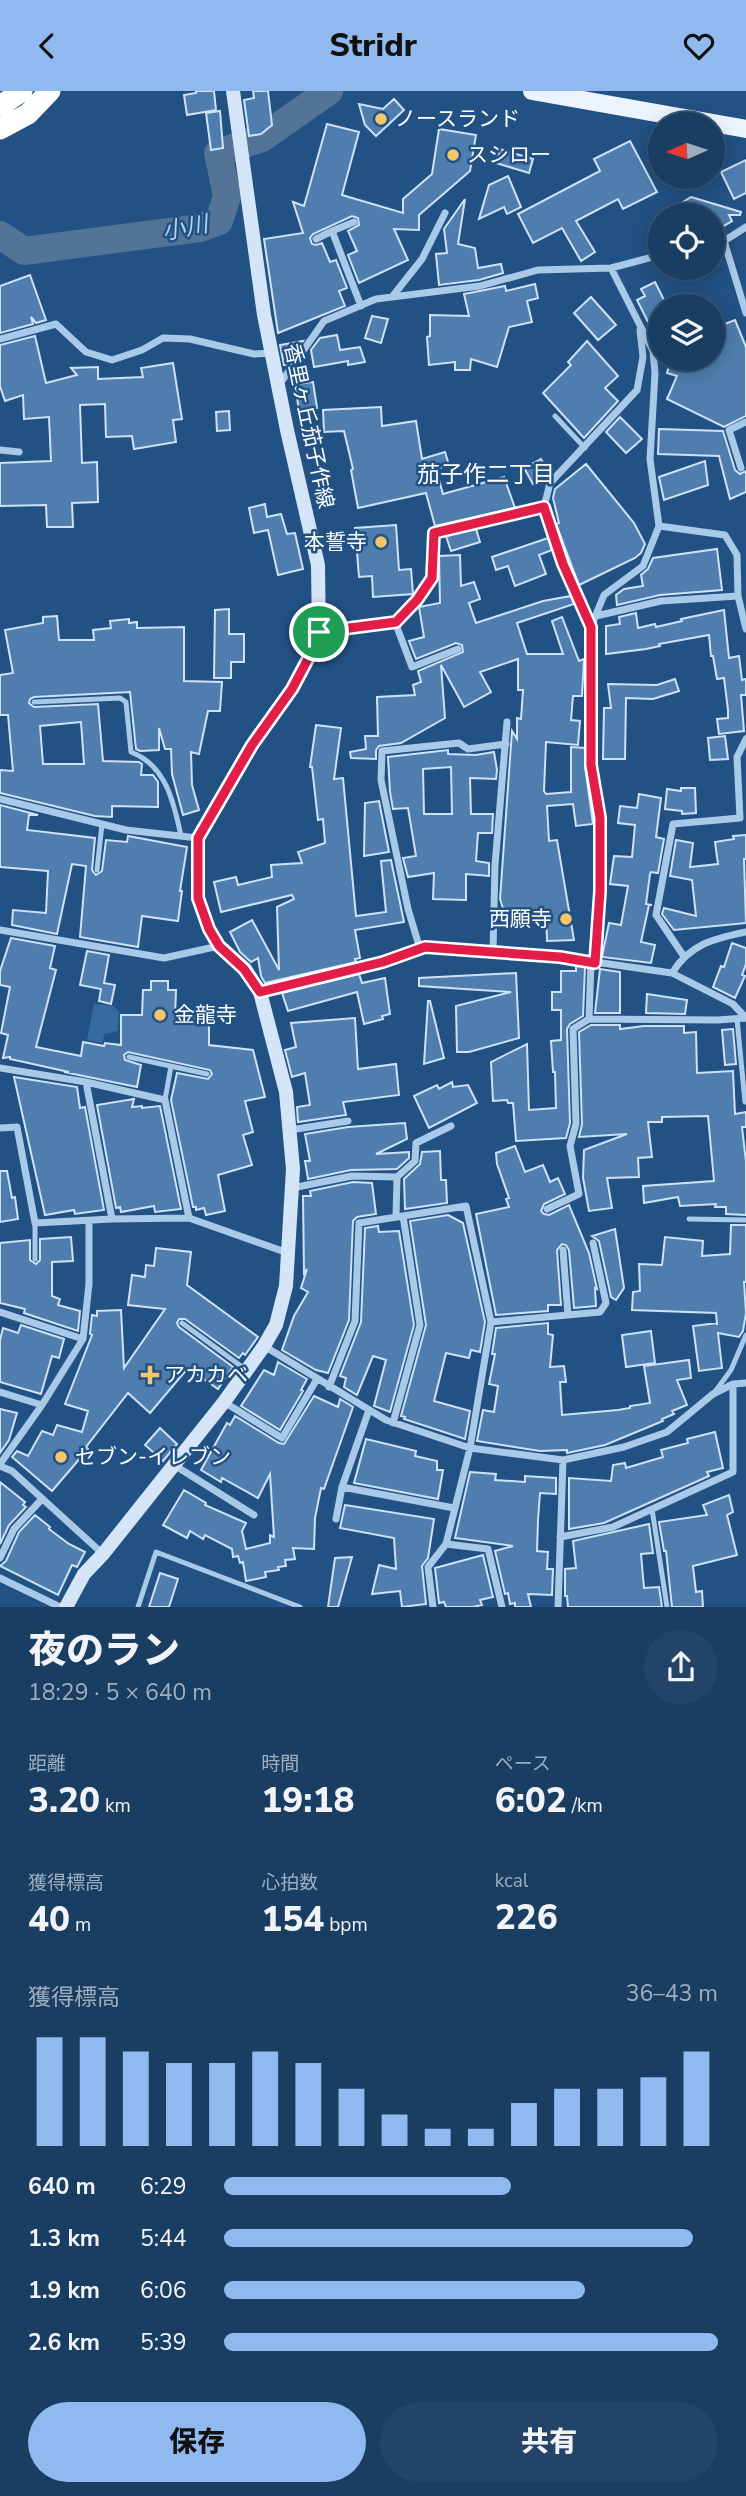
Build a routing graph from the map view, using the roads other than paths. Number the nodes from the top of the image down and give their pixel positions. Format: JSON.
{"nodes":[{"id":1,"x":22,"y":91,"type":"edge"},
{"id":2,"x":50,"y":91,"type":"edge"},
{"id":3,"x":233,"y":91,"type":"edge"},
{"id":4,"x":532,"y":91,"type":"edge"},
{"id":5,"x":0,"y":106,"type":"edge"},
{"id":6,"x":0,"y":129,"type":"edge"},
{"id":7,"x":746,"y":129,"type":"edge"},
{"id":8,"x":445,"y":213,"type":"dead end"},
{"id":9,"x":354,"y":222,"type":"dead end"},
{"id":10,"x":746,"y":226,"type":"edge"},
{"id":11,"x":332,"y":231,"type":"junction"},
{"id":12,"x":316,"y":239,"type":"dead end"},
{"id":13,"x":725,"y":240,"type":"edge"},
{"id":14,"x":725,"y":244,"type":"edge"},
{"id":15,"x":648,"y":258,"type":"edge"},
{"id":16,"x":611,"y":268,"type":"junction"},
{"id":17,"x":392,"y":297,"type":"junction"},
{"id":18,"x":361,"y":306,"type":"junction"},
{"id":19,"x":746,"y":313,"type":"edge"},
{"id":20,"x":639,"y":325,"type":"junction"},
{"id":21,"x":0,"y":339,"type":"edge"},
{"id":22,"x":271,"y":353,"type":"junction"},
{"id":23,"x":277,"y":387,"type":"junction"},
{"id":24,"x":555,"y":416,"type":"dead end"},
{"id":25,"x":746,"y":422,"type":"edge"},
{"id":26,"x":585,"y":447,"type":"junction"},
{"id":27,"x":0,"y":450,"type":"edge"},
{"id":28,"x":19,"y":452,"type":"dead end"},
{"id":29,"x":741,"y":468,"type":"dead end"},
{"id":30,"x":544,"y":507,"type":"junction"},
{"id":31,"x":659,"y":526,"type":"junction"},
{"id":32,"x":738,"y":596,"type":"junction"},
{"id":33,"x":596,"y":616,"type":"junction"},
{"id":34,"x":396,"y":622,"type":"junction"},
{"id":35,"x":591,"y":627,"type":"junction"},
{"id":36,"x":746,"y":629,"type":"edge"},
{"id":37,"x":319,"y":632,"type":"junction"},
{"id":38,"x":458,"y":649,"type":"dead end"},
{"id":39,"x":34,"y":702,"type":"dead end"},
{"id":40,"x":508,"y":722,"type":"dead end"},
{"id":41,"x":746,"y":739,"type":"edge"},
{"id":42,"x":506,"y":744,"type":"junction"},
{"id":43,"x":0,"y":799,"type":"edge"},
{"id":44,"x":102,"y":824,"type":"junction"},
{"id":45,"x":181,"y":836,"type":"junction"},
{"id":46,"x":198,"y":838,"type":"junction"},
{"id":47,"x":97,"y":870,"type":"dead end"},
{"id":48,"x":0,"y":930,"type":"edge"},
{"id":49,"x":746,"y":932,"type":"edge"},
{"id":50,"x":219,"y":946,"type":"junction"},
{"id":51,"x":420,"y":949,"type":"junction"},
{"id":52,"x":493,"y":952,"type":"junction"},
{"id":53,"x":683,"y":955,"type":"junction"},
{"id":54,"x":593,"y":963,"type":"junction"},
{"id":55,"x":671,"y":973,"type":"junction"},
{"id":56,"x":260,"y":992,"type":"junction"},
{"id":57,"x":743,"y":1018,"type":"edge"},
{"id":58,"x":589,"y":1019,"type":"junction"},
{"id":59,"x":129,"y":1058,"type":"dead end"},
{"id":60,"x":171,"y":1066,"type":"junction"},
{"id":61,"x":0,"y":1068,"type":"edge"},
{"id":62,"x":207,"y":1074,"type":"dead end"},
{"id":63,"x":86,"y":1082,"type":"junction"},
{"id":64,"x":165,"y":1100,"type":"junction"},
{"id":65,"x":745,"y":1102,"type":"edge"},
{"id":66,"x":348,"y":1121,"type":"dead end"},
{"id":67,"x":451,"y":1126,"type":"dead end"},
{"id":68,"x":0,"y":1128,"type":"edge"},
{"id":69,"x":289,"y":1130,"type":"junction"},
{"id":70,"x":397,"y":1177,"type":"junction"},
{"id":71,"x":291,"y":1188,"type":"junction"},
{"id":72,"x":547,"y":1209,"type":"dead end"},
{"id":73,"x":400,"y":1216,"type":"junction"},
{"id":74,"x":112,"y":1219,"type":"junction"},
{"id":75,"x":189,"y":1219,"type":"junction"},
{"id":76,"x":689,"y":1219,"type":"dead end"},
{"id":77,"x":746,"y":1220,"type":"edge"},
{"id":78,"x":89,"y":1221,"type":"junction"},
{"id":79,"x":35,"y":1223,"type":"junction"},
{"id":80,"x":593,"y":1243,"type":"dead end"},
{"id":81,"x":563,"y":1250,"type":"dead end"},
{"id":82,"x":289,"y":1254,"type":"junction"},
{"id":83,"x":35,"y":1259,"type":"dead end"},
{"id":84,"x":0,"y":1312,"type":"edge"},
{"id":85,"x":568,"y":1315,"type":"junction"},
{"id":86,"x":491,"y":1322,"type":"junction"},
{"id":87,"x":183,"y":1323,"type":"dead end"},
{"id":88,"x":746,"y":1335,"type":"edge"},
{"id":89,"x":83,"y":1339,"type":"junction"},
{"id":90,"x":264,"y":1346,"type":"junction"},
{"id":91,"x":247,"y":1370,"type":"junction"},
{"id":92,"x":317,"y":1379,"type":"junction"},
{"id":93,"x":733,"y":1384,"type":"junction"},
{"id":94,"x":746,"y":1384,"type":"edge"},
{"id":95,"x":329,"y":1387,"type":"junction"},
{"id":96,"x":0,"y":1392,"type":"edge"},
{"id":97,"x":713,"y":1394,"type":"junction"},
{"id":98,"x":224,"y":1402,"type":"junction"},
{"id":99,"x":42,"y":1405,"type":"junction"},
{"id":100,"x":369,"y":1410,"type":"junction"},
{"id":101,"x":393,"y":1423,"type":"junction"},
{"id":102,"x":470,"y":1448,"type":"junction"},
{"id":103,"x":563,"y":1461,"type":"junction"},
{"id":104,"x":0,"y":1465,"type":"edge"},
{"id":105,"x":173,"y":1465,"type":"junction"},
{"id":106,"x":342,"y":1487,"type":"junction"},
{"id":107,"x":42,"y":1499,"type":"junction"},
{"id":108,"x":454,"y":1508,"type":"junction"},
{"id":109,"x":652,"y":1509,"type":"junction"},
{"id":110,"x":254,"y":1515,"type":"dead end"},
{"id":111,"x":336,"y":1519,"type":"dead end"},
{"id":112,"x":560,"y":1537,"type":"junction"},
{"id":113,"x":446,"y":1544,"type":"junction"},
{"id":114,"x":103,"y":1554,"type":"junction"},
{"id":115,"x":0,"y":1558,"type":"edge"},
{"id":116,"x":0,"y":1579,"type":"edge"},
{"id":117,"x":60,"y":1607,"type":"edge"},
{"id":118,"x":66,"y":1607,"type":"edge"},
{"id":119,"x":138,"y":1607,"type":"edge"},
{"id":120,"x":300,"y":1607,"type":"edge"},
{"id":121,"x":433,"y":1607,"type":"edge"},
{"id":122,"x":502,"y":1607,"type":"edge"},
{"id":123,"x":558,"y":1607,"type":"edge"},
{"id":124,"x":667,"y":1607,"type":"edge"}],
"edges":[{"from":1,"to":5,"type":"highway"},
{"from":2,"to":6,"type":"highway"},
{"from":3,"to":22,"type":"street","name":"香里ヶ丘茄子作線"},
{"from":4,"to":7,"type":"main road"},
{"from":8,"to":17,"type":"street"},
{"from":9,"to":11,"type":"street"},
{"from":10,"to":13,"type":"street"},
{"from":11,"to":12,"type":"street"},
{"from":11,"to":18,"type":"street"},
{"from":14,"to":19,"type":"street"},
{"from":15,"to":16,"type":"street"},
{"from":16,"to":17,"type":"street"},
{"from":16,"to":20,"type":"street"},
{"from":17,"to":18,"type":"street"},
{"from":18,"to":23,"type":"street"},
{"from":20,"to":26,"type":"street"},
{"from":20,"to":31,"type":"street"},
{"from":21,"to":22,"type":"street"},
{"from":22,"to":23,"type":"street","name":"香里ヶ丘茄子作線"},
{"from":23,"to":37,"type":"street","name":"香里ヶ丘茄子作線"},
{"from":24,"to":26,"type":"lane"},
{"from":25,"to":29,"type":"street"},
{"from":26,"to":30,"type":"street"},
{"from":27,"to":28,"type":"street"},
{"from":30,"to":34,"type":"street"},
{"from":30,"to":35,"type":"street"},
{"from":31,"to":32,"type":"street"},
{"from":31,"to":33,"type":"street"},
{"from":32,"to":33,"type":"street"},
{"from":32,"to":36,"type":"street"},
{"from":33,"to":35,"type":"street"},
{"from":34,"to":37,"type":"street"},
{"from":34,"to":38,"type":"street"},
{"from":35,"to":54,"type":"street"},
{"from":37,"to":46,"type":"street","name":"香里ヶ丘茄子作線"},
{"from":39,"to":45,"type":"lane"},
{"from":40,"to":42,"type":"street"},
{"from":41,"to":53,"type":"street"},
{"from":42,"to":51,"type":"street"},
{"from":42,"to":52,"type":"street"},
{"from":43,"to":44,"type":"street"},
{"from":44,"to":45,"type":"street"},
{"from":44,"to":47,"type":"lane"},
{"from":45,"to":46,"type":"street"},
{"from":46,"to":50,"type":"street"},
{"from":48,"to":50,"type":"street"},
{"from":49,"to":53,"type":"street"},
{"from":50,"to":56,"type":"street"},
{"from":51,"to":52,"type":"street"},
{"from":51,"to":56,"type":"street"},
{"from":52,"to":54,"type":"street"},
{"from":53,"to":55,"type":"street"},
{"from":54,"to":55,"type":"street"},
{"from":54,"to":58,"type":"street"},
{"from":55,"to":57,"type":"street"},
{"from":56,"to":69,"type":"street"},
{"from":57,"to":58,"type":"street"},
{"from":57,"to":65,"type":"lane"},
{"from":58,"to":72,"type":"street"},
{"from":59,"to":60,"type":"lane"},
{"from":60,"to":62,"type":"lane"},
{"from":60,"to":64,"type":"lane"},
{"from":61,"to":63,"type":"street"},
{"from":63,"to":64,"type":"street"},
{"from":63,"to":74,"type":"street"},
{"from":64,"to":75,"type":"street"},
{"from":66,"to":69,"type":"street"},
{"from":67,"to":70,"type":"street"},
{"from":68,"to":79,"type":"street"},
{"from":69,"to":71,"type":"street"},
{"from":70,"to":71,"type":"street"},
{"from":70,"to":73,"type":"street"},
{"from":71,"to":82,"type":"street"},
{"from":73,"to":86,"type":"street"},
{"from":73,"to":95,"type":"street"},
{"from":73,"to":101,"type":"street"},
{"from":74,"to":75,"type":"street"},
{"from":74,"to":78,"type":"street"},
{"from":75,"to":82,"type":"street"},
{"from":76,"to":77,"type":"lane"},
{"from":78,"to":79,"type":"street"},
{"from":78,"to":89,"type":"street"},
{"from":79,"to":83,"type":"lane"},
{"from":80,"to":85,"type":"street"},
{"from":81,"to":85,"type":"street"},
{"from":82,"to":90,"type":"street"},
{"from":84,"to":89,"type":"street"},
{"from":85,"to":86,"type":"street"},
{"from":86,"to":102,"type":"street"},
{"from":87,"to":91,"type":"lane"},
{"from":88,"to":97,"type":"lane"},
{"from":89,"to":99,"type":"street"},
{"from":90,"to":91,"type":"street"},
{"from":90,"to":92,"type":"street"},
{"from":91,"to":98,"type":"street"},
{"from":92,"to":95,"type":"street"},
{"from":92,"to":98,"type":"street"},
{"from":93,"to":94,"type":"street"},
{"from":93,"to":97,"type":"street"},
{"from":93,"to":109,"type":"street"},
{"from":95,"to":100,"type":"street"},
{"from":96,"to":99,"type":"street"},
{"from":97,"to":103,"type":"street"},
{"from":98,"to":105,"type":"street"},
{"from":99,"to":104,"type":"street"},
{"from":100,"to":101,"type":"street"},
{"from":100,"to":106,"type":"street"},
{"from":101,"to":102,"type":"street"},
{"from":102,"to":103,"type":"street"},
{"from":102,"to":108,"type":"street"},
{"from":103,"to":112,"type":"street"},
{"from":104,"to":107,"type":"street"},
{"from":105,"to":110,"type":"street"},
{"from":105,"to":114,"type":"street"},
{"from":106,"to":108,"type":"street"},
{"from":106,"to":111,"type":"street"},
{"from":107,"to":114,"type":"street"},
{"from":107,"to":115,"type":"street"},
{"from":108,"to":113,"type":"street"},
{"from":109,"to":112,"type":"street"},
{"from":109,"to":124,"type":"lane"},
{"from":112,"to":123,"type":"street"},
{"from":113,"to":121,"type":"street"},
{"from":113,"to":122,"type":"street"},
{"from":114,"to":118,"type":"street"},
{"from":116,"to":117,"type":"street"},
{"from":119,"to":120,"type":"lane"}]}
